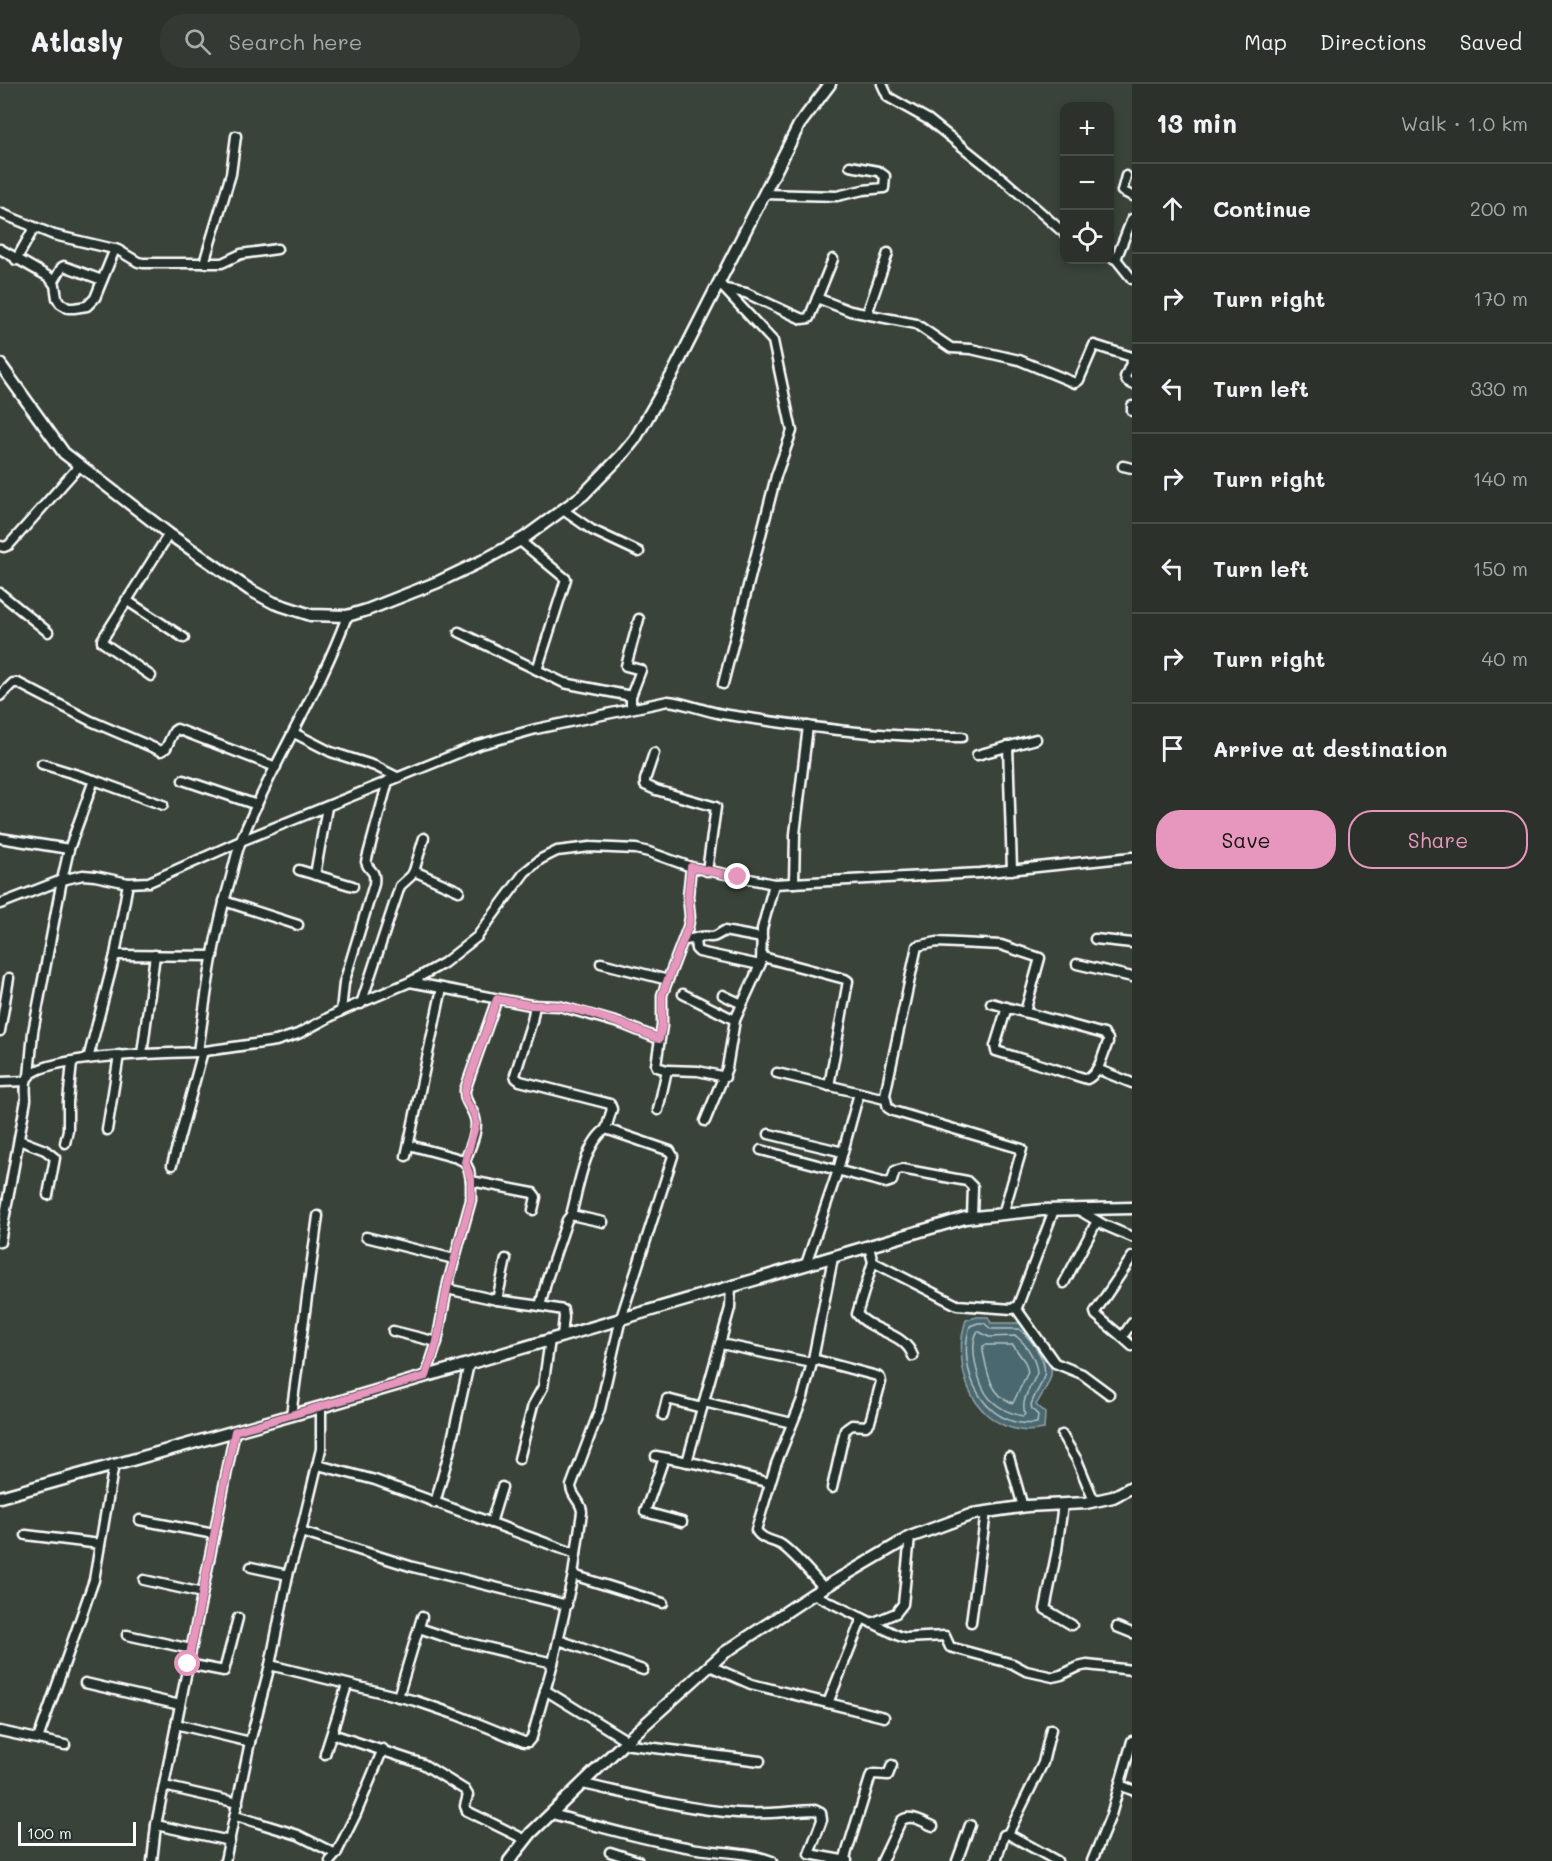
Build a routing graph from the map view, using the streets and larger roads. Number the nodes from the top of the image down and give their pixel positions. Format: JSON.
{"nodes":[{"id":1,"x":830,"y":84,"type":"edge"},
{"id":2,"x":882,"y":84,"type":"edge"},
{"id":3,"x":236,"y":136,"type":"dead end"},
{"id":4,"x":850,"y":166,"type":"dead end"},
{"id":5,"x":1126,"y":176,"type":"dead end"},
{"id":6,"x":764,"y":194,"type":"junction"},
{"id":7,"x":1132,"y":196,"type":"edge"},
{"id":8,"x":0,"y":213,"type":"edge"},
{"id":9,"x":1132,"y":219,"type":"edge"},
{"id":10,"x":34,"y":228,"type":"junction"},
{"id":11,"x":1060,"y":229,"type":"edge"},
{"id":12,"x":0,"y":249,"type":"edge"},
{"id":13,"x":115,"y":249,"type":"junction"},
{"id":14,"x":277,"y":249,"type":"dead end"},
{"id":15,"x":888,"y":253,"type":"dead end"},
{"id":16,"x":1114,"y":256,"type":"edge"},
{"id":17,"x":833,"y":259,"type":"dead end"},
{"id":18,"x":1114,"y":259,"type":"edge"},
{"id":19,"x":16,"y":260,"type":"junction"},
{"id":20,"x":204,"y":263,"type":"junction"},
{"id":21,"x":1132,"y":279,"type":"edge"},
{"id":22,"x":102,"y":280,"type":"junction"},
{"id":23,"x":54,"y":281,"type":"junction"},
{"id":24,"x":722,"y":286,"type":"junction"},
{"id":25,"x":817,"y":298,"type":"junction"},
{"id":26,"x":867,"y":314,"type":"junction"},
{"id":27,"x":1132,"y":357,"type":"edge"},
{"id":28,"x":1132,"y":361,"type":"edge"},
{"id":29,"x":2,"y":371,"type":"edge"},
{"id":30,"x":1132,"y":384,"type":"edge"},
{"id":31,"x":1132,"y":406,"type":"edge"},
{"id":32,"x":1132,"y":411,"type":"edge"},
{"id":33,"x":80,"y":465,"type":"junction"},
{"id":34,"x":563,"y":510,"type":"junction"},
{"id":35,"x":169,"y":534,"type":"junction"},
{"id":36,"x":519,"y":540,"type":"junction"},
{"id":37,"x":0,"y":546,"type":"edge"},
{"id":38,"x":639,"y":552,"type":"dead end"},
{"id":39,"x":0,"y":593,"type":"edge"},
{"id":40,"x":126,"y":600,"type":"junction"},
{"id":41,"x":347,"y":616,"type":"junction"},
{"id":42,"x":639,"y":619,"type":"dead end"},
{"id":43,"x":48,"y":632,"type":"dead end"},
{"id":44,"x":459,"y":632,"type":"dead end"},
{"id":45,"x":184,"y":638,"type":"dead end"},
{"id":46,"x":537,"y":670,"type":"junction"},
{"id":47,"x":151,"y":676,"type":"dead end"},
{"id":48,"x":723,"y":684,"type":"dead end"},
{"id":49,"x":0,"y":696,"type":"edge"},
{"id":50,"x":632,"y":696,"type":"junction"},
{"id":51,"x":631,"y":708,"type":"junction"},
{"id":52,"x":808,"y":726,"type":"junction"},
{"id":53,"x":294,"y":733,"type":"junction"},
{"id":54,"x":962,"y":736,"type":"dead end"},
{"id":55,"x":1036,"y":739,"type":"dead end"},
{"id":56,"x":1008,"y":746,"type":"junction"},
{"id":57,"x":654,"y":753,"type":"dead end"},
{"id":58,"x":976,"y":755,"type":"dead end"},
{"id":59,"x":42,"y":764,"type":"dead end"},
{"id":60,"x":276,"y":767,"type":"junction"},
{"id":61,"x":393,"y":779,"type":"junction"},
{"id":62,"x":94,"y":780,"type":"junction"},
{"id":63,"x":183,"y":780,"type":"dead end"},
{"id":64,"x":257,"y":805,"type":"junction"},
{"id":65,"x":163,"y":806,"type":"dead end"},
{"id":66,"x":327,"y":807,"type":"junction"},
{"id":67,"x":0,"y":838,"type":"edge"},
{"id":68,"x":424,"y":838,"type":"dead end"},
{"id":69,"x":241,"y":841,"type":"junction"},
{"id":70,"x":69,"y":849,"type":"junction"},
{"id":71,"x":1132,"y":857,"type":"edge"},
{"id":72,"x":691,"y":867,"type":"junction"},
{"id":73,"x":299,"y":870,"type":"dead end"},
{"id":74,"x":1012,"y":870,"type":"junction"},
{"id":75,"x":414,"y":871,"type":"junction"},
{"id":76,"x":707,"y":871,"type":"junction"},
{"id":77,"x":315,"y":875,"type":"junction"},
{"id":78,"x":62,"y":880,"type":"junction"},
{"id":79,"x":128,"y":883,"type":"junction"},
{"id":80,"x":794,"y":883,"type":"junction"},
{"id":81,"x":774,"y":884,"type":"junction"},
{"id":82,"x":353,"y":886,"type":"dead end"},
{"id":83,"x":459,"y":891,"type":"dead end"},
{"id":84,"x":224,"y":901,"type":"junction"},
{"id":85,"x":0,"y":904,"type":"edge"},
{"id":86,"x":298,"y":925,"type":"dead end"},
{"id":87,"x":762,"y":938,"type":"junction"},
{"id":88,"x":695,"y":939,"type":"junction"},
{"id":89,"x":1095,"y":939,"type":"dead end"},
{"id":90,"x":684,"y":940,"type":"junction"},
{"id":91,"x":1132,"y":943,"type":"edge"},
{"id":92,"x":115,"y":955,"type":"junction"},
{"id":93,"x":155,"y":955,"type":"junction"},
{"id":94,"x":213,"y":956,"type":"junction"},
{"id":95,"x":761,"y":961,"type":"junction"},
{"id":96,"x":600,"y":963,"type":"dead end"},
{"id":97,"x":1077,"y":964,"type":"dead end"},
{"id":98,"x":1132,"y":977,"type":"edge"},
{"id":99,"x":9,"y":978,"type":"dead end"},
{"id":100,"x":668,"y":980,"type":"junction"},
{"id":101,"x":410,"y":982,"type":"junction"},
{"id":102,"x":442,"y":988,"type":"junction"},
{"id":103,"x":683,"y":994,"type":"dead end"},
{"id":104,"x":723,"y":995,"type":"dead end"},
{"id":105,"x":497,"y":999,"type":"junction"},
{"id":106,"x":992,"y":1002,"type":"dead end"},
{"id":107,"x":361,"y":1004,"type":"junction"},
{"id":108,"x":742,"y":1004,"type":"junction"},
{"id":109,"x":535,"y":1005,"type":"junction"},
{"id":110,"x":1007,"y":1007,"type":"junction"},
{"id":111,"x":341,"y":1011,"type":"junction"},
{"id":112,"x":1025,"y":1012,"type":"junction"},
{"id":113,"x":735,"y":1020,"type":"junction"},
{"id":114,"x":0,"y":1031,"type":"edge"},
{"id":115,"x":659,"y":1039,"type":"junction"},
{"id":116,"x":200,"y":1051,"type":"junction"},
{"id":117,"x":142,"y":1054,"type":"junction"},
{"id":118,"x":118,"y":1055,"type":"junction"},
{"id":119,"x":88,"y":1059,"type":"junction"},
{"id":120,"x":72,"y":1062,"type":"junction"},
{"id":121,"x":1097,"y":1069,"type":"junction"},
{"id":122,"x":667,"y":1070,"type":"junction"},
{"id":123,"x":777,"y":1073,"type":"dead end"},
{"id":124,"x":725,"y":1077,"type":"junction"},
{"id":125,"x":27,"y":1079,"type":"junction"},
{"id":126,"x":0,"y":1082,"type":"edge"},
{"id":127,"x":1132,"y":1083,"type":"edge"},
{"id":128,"x":829,"y":1086,"type":"junction"},
{"id":129,"x":859,"y":1093,"type":"junction"},
{"id":130,"x":885,"y":1099,"type":"junction"},
{"id":131,"x":658,"y":1110,"type":"dead end"},
{"id":132,"x":705,"y":1121,"type":"dead end"},
{"id":133,"x":606,"y":1129,"type":"junction"},
{"id":134,"x":107,"y":1130,"type":"dead end"},
{"id":135,"x":770,"y":1134,"type":"dead end"},
{"id":136,"x":19,"y":1140,"type":"junction"},
{"id":137,"x":65,"y":1143,"type":"dead end"},
{"id":138,"x":409,"y":1145,"type":"junction"},
{"id":139,"x":761,"y":1150,"type":"dead end"},
{"id":140,"x":843,"y":1152,"type":"junction"},
{"id":141,"x":406,"y":1156,"type":"dead end"},
{"id":142,"x":465,"y":1162,"type":"junction"},
{"id":143,"x":172,"y":1166,"type":"dead end"},
{"id":144,"x":838,"y":1170,"type":"junction"},
{"id":145,"x":471,"y":1181,"type":"junction"},
{"id":146,"x":48,"y":1195,"type":"dead end"},
{"id":147,"x":1132,"y":1208,"type":"edge"},
{"id":148,"x":1077,"y":1209,"type":"junction"},
{"id":149,"x":533,"y":1210,"type":"dead end"},
{"id":150,"x":1054,"y":1210,"type":"junction"},
{"id":151,"x":1002,"y":1214,"type":"junction"},
{"id":152,"x":571,"y":1215,"type":"junction"},
{"id":153,"x":318,"y":1216,"type":"dead end"},
{"id":154,"x":972,"y":1218,"type":"junction"},
{"id":155,"x":1097,"y":1221,"type":"junction"},
{"id":156,"x":603,"y":1222,"type":"dead end"},
{"id":157,"x":1132,"y":1237,"type":"edge"},
{"id":158,"x":366,"y":1238,"type":"dead end"},
{"id":159,"x":0,"y":1242,"type":"edge"},
{"id":160,"x":869,"y":1247,"type":"junction"},
{"id":161,"x":1132,"y":1257,"type":"edge"},
{"id":162,"x":833,"y":1258,"type":"junction"},
{"id":163,"x":454,"y":1259,"type":"junction"},
{"id":164,"x":506,"y":1259,"type":"dead end"},
{"id":165,"x":873,"y":1262,"type":"junction"},
{"id":166,"x":806,"y":1264,"type":"junction"},
{"id":167,"x":1064,"y":1283,"type":"dead end"},
{"id":168,"x":731,"y":1286,"type":"junction"},
{"id":169,"x":447,"y":1289,"type":"junction"},
{"id":170,"x":496,"y":1300,"type":"junction"},
{"id":171,"x":540,"y":1306,"type":"junction"},
{"id":172,"x":1016,"y":1308,"type":"junction"},
{"id":173,"x":621,"y":1318,"type":"junction"},
{"id":174,"x":1132,"y":1323,"type":"edge"},
{"id":175,"x":393,"y":1331,"type":"dead end"},
{"id":176,"x":562,"y":1336,"type":"junction"},
{"id":177,"x":1122,"y":1336,"type":"junction"},
{"id":178,"x":550,"y":1340,"type":"junction"},
{"id":179,"x":437,"y":1342,"type":"junction"},
{"id":180,"x":721,"y":1344,"type":"junction"},
{"id":181,"x":1132,"y":1346,"type":"edge"},
{"id":182,"x":912,"y":1356,"type":"dead end"},
{"id":183,"x":812,"y":1361,"type":"junction"},
{"id":184,"x":469,"y":1364,"type":"junction"},
{"id":185,"x":426,"y":1376,"type":"junction"},
{"id":186,"x":1109,"y":1394,"type":"dead end"},
{"id":187,"x":703,"y":1405,"type":"junction"},
{"id":188,"x":321,"y":1407,"type":"junction"},
{"id":189,"x":663,"y":1414,"type":"dead end"},
{"id":190,"x":291,"y":1415,"type":"junction"},
{"id":191,"x":792,"y":1423,"type":"junction"},
{"id":192,"x":235,"y":1431,"type":"junction"},
{"id":193,"x":1062,"y":1435,"type":"dead end"},
{"id":194,"x":1009,"y":1457,"type":"dead end"},
{"id":195,"x":519,"y":1460,"type":"dead end"},
{"id":196,"x":687,"y":1462,"type":"junction"},
{"id":197,"x":114,"y":1464,"type":"junction"},
{"id":198,"x":318,"y":1465,"type":"junction"},
{"id":199,"x":770,"y":1482,"type":"junction"},
{"id":200,"x":502,"y":1488,"type":"dead end"},
{"id":201,"x":832,"y":1488,"type":"dead end"},
{"id":202,"x":1132,"y":1488,"type":"edge"},
{"id":203,"x":0,"y":1497,"type":"edge"},
{"id":204,"x":1094,"y":1501,"type":"junction"},
{"id":205,"x":435,"y":1503,"type":"junction"},
{"id":206,"x":1063,"y":1504,"type":"junction"},
{"id":207,"x":1023,"y":1507,"type":"junction"},
{"id":208,"x":986,"y":1512,"type":"junction"},
{"id":209,"x":140,"y":1520,"type":"dead end"},
{"id":210,"x":682,"y":1522,"type":"dead end"},
{"id":211,"x":490,"y":1523,"type":"junction"},
{"id":212,"x":301,"y":1532,"type":"junction"},
{"id":213,"x":214,"y":1534,"type":"junction"},
{"id":214,"x":26,"y":1535,"type":"dead end"},
{"id":215,"x":910,"y":1537,"type":"junction"},
{"id":216,"x":100,"y":1544,"type":"junction"},
{"id":217,"x":576,"y":1554,"type":"junction"},
{"id":218,"x":251,"y":1567,"type":"dead end"},
{"id":219,"x":288,"y":1575,"type":"junction"},
{"id":220,"x":573,"y":1575,"type":"junction"},
{"id":221,"x":144,"y":1580,"type":"dead end"},
{"id":222,"x":824,"y":1588,"type":"junction"},
{"id":223,"x":202,"y":1593,"type":"junction"},
{"id":224,"x":813,"y":1594,"type":"junction"},
{"id":225,"x":663,"y":1603,"type":"dead end"},
{"id":226,"x":567,"y":1605,"type":"junction"},
{"id":227,"x":422,"y":1617,"type":"dead end"},
{"id":228,"x":238,"y":1618,"type":"dead end"},
{"id":229,"x":862,"y":1618,"type":"junction"},
{"id":230,"x":971,"y":1622,"type":"dead end"},
{"id":231,"x":872,"y":1623,"type":"junction"},
{"id":232,"x":1072,"y":1625,"type":"dead end"},
{"id":233,"x":1117,"y":1627,"type":"dead end"},
{"id":234,"x":419,"y":1628,"type":"junction"},
{"id":235,"x":1132,"y":1634,"type":"edge"},
{"id":236,"x":128,"y":1635,"type":"dead end"},
{"id":237,"x":559,"y":1640,"type":"junction"},
{"id":238,"x":191,"y":1649,"type":"junction"},
{"id":239,"x":553,"y":1662,"type":"junction"},
{"id":240,"x":188,"y":1664,"type":"junction"},
{"id":241,"x":270,"y":1665,"type":"junction"},
{"id":242,"x":710,"y":1666,"type":"junction"},
{"id":243,"x":643,"y":1670,"type":"dead end"},
{"id":244,"x":1132,"y":1670,"type":"edge"},
{"id":245,"x":85,"y":1683,"type":"dead end"},
{"id":246,"x":347,"y":1685,"type":"junction"},
{"id":247,"x":545,"y":1690,"type":"junction"},
{"id":248,"x":398,"y":1697,"type":"junction"},
{"id":249,"x":828,"y":1703,"type":"junction"},
{"id":250,"x":180,"y":1705,"type":"junction"},
{"id":251,"x":884,"y":1717,"type":"dead end"},
{"id":252,"x":176,"y":1724,"type":"junction"},
{"id":253,"x":1051,"y":1729,"type":"dead end"},
{"id":254,"x":0,"y":1731,"type":"edge"},
{"id":255,"x":332,"y":1734,"type":"junction"},
{"id":256,"x":38,"y":1739,"type":"junction"},
{"id":257,"x":1132,"y":1741,"type":"edge"},
{"id":258,"x":250,"y":1742,"type":"junction"},
{"id":259,"x":625,"y":1742,"type":"junction"},
{"id":260,"x":65,"y":1745,"type":"dead end"},
{"id":261,"x":383,"y":1749,"type":"junction"},
{"id":262,"x":325,"y":1754,"type":"dead end"},
{"id":263,"x":760,"y":1761,"type":"dead end"},
{"id":264,"x":892,"y":1765,"type":"dead end"},
{"id":265,"x":583,"y":1784,"type":"junction"},
{"id":266,"x":1119,"y":1785,"type":"junction"},
{"id":267,"x":164,"y":1786,"type":"junction"},
{"id":268,"x":1132,"y":1790,"type":"edge"},
{"id":269,"x":238,"y":1803,"type":"junction"},
{"id":270,"x":552,"y":1814,"type":"junction"},
{"id":271,"x":236,"y":1816,"type":"junction"},
{"id":272,"x":156,"y":1824,"type":"junction"},
{"id":273,"x":970,"y":1824,"type":"dead end"},
{"id":274,"x":933,"y":1826,"type":"dead end"},
{"id":275,"x":1008,"y":1834,"type":"junction"},
{"id":276,"x":526,"y":1840,"type":"junction"},
{"id":277,"x":230,"y":1841,"type":"junction"},
{"id":278,"x":610,"y":1852,"type":"dead end"},
{"id":279,"x":333,"y":1857,"type":"edge"},
{"id":280,"x":808,"y":1858,"type":"edge"},
{"id":281,"x":1094,"y":1860,"type":"edge"},
{"id":282,"x":152,"y":1861,"type":"edge"},
{"id":283,"x":225,"y":1861,"type":"edge"},
{"id":284,"x":509,"y":1861,"type":"edge"},
{"id":285,"x":638,"y":1861,"type":"edge"},
{"id":286,"x":772,"y":1861,"type":"edge"},
{"id":287,"x":846,"y":1861,"type":"edge"},
{"id":288,"x":882,"y":1861,"type":"edge"},
{"id":289,"x":957,"y":1861,"type":"edge"},
{"id":290,"x":996,"y":1861,"type":"edge"},
{"id":291,"x":1057,"y":1861,"type":"edge"}],
"edges":[{"from":1,"to":6,"type":"street"},
{"from":2,"to":11,"type":"street"},
{"from":3,"to":20,"type":"street"},
{"from":4,"to":6,"type":"street"},
{"from":5,"to":7,"type":"street"},
{"from":6,"to":24,"type":"street"},
{"from":8,"to":10,"type":"street"},
{"from":9,"to":16,"type":"street"},
{"from":10,"to":13,"type":"street"},
{"from":10,"to":19,"type":"street"},
{"from":12,"to":19,"type":"street"},
{"from":13,"to":20,"type":"street"},
{"from":13,"to":22,"type":"street"},
{"from":14,"to":20,"type":"street"},
{"from":15,"to":26,"type":"street"},
{"from":17,"to":25,"type":"street"},
{"from":18,"to":21,"type":"street"},
{"from":19,"to":23,"type":"street"},
{"from":22,"to":23,"type":"street"},
{"from":22,"to":23,"type":"street"},
{"from":24,"to":25,"type":"street"},
{"from":24,"to":34,"type":"street"},
{"from":24,"to":48,"type":"street"},
{"from":25,"to":26,"type":"street"},
{"from":26,"to":27,"type":"street"},
{"from":28,"to":30,"type":"street"},
{"from":29,"to":33,"type":"street"},
{"from":31,"to":32,"type":"street"},
{"from":33,"to":35,"type":"street"},
{"from":33,"to":37,"type":"street"},
{"from":34,"to":36,"type":"street"},
{"from":34,"to":38,"type":"street"},
{"from":35,"to":40,"type":"street"},
{"from":35,"to":41,"type":"street"},
{"from":36,"to":41,"type":"street"},
{"from":36,"to":46,"type":"street"},
{"from":39,"to":43,"type":"street"},
{"from":40,"to":45,"type":"street"},
{"from":40,"to":47,"type":"street"},
{"from":41,"to":53,"type":"street"},
{"from":42,"to":50,"type":"street"},
{"from":44,"to":46,"type":"street"},
{"from":46,"to":50,"type":"street"},
{"from":49,"to":60,"type":"street"},
{"from":50,"to":51,"type":"street"},
{"from":51,"to":52,"type":"street"},
{"from":51,"to":61,"type":"street"},
{"from":52,"to":54,"type":"street"},
{"from":52,"to":80,"type":"street"},
{"from":53,"to":60,"type":"street"},
{"from":53,"to":61,"type":"street"},
{"from":55,"to":56,"type":"street"},
{"from":56,"to":58,"type":"street"},
{"from":56,"to":74,"type":"street"},
{"from":57,"to":76,"type":"street"},
{"from":59,"to":62,"type":"street"},
{"from":60,"to":64,"type":"street"},
{"from":61,"to":66,"type":"street"},
{"from":61,"to":111,"type":"street"},
{"from":62,"to":65,"type":"street"},
{"from":62,"to":70,"type":"street"},
{"from":63,"to":64,"type":"street"},
{"from":64,"to":69,"type":"street"},
{"from":66,"to":69,"type":"street"},
{"from":66,"to":77,"type":"street"},
{"from":67,"to":70,"type":"street"},
{"from":68,"to":75,"type":"street"},
{"from":69,"to":79,"type":"street"},
{"from":69,"to":84,"type":"street"},
{"from":70,"to":78,"type":"street"},
{"from":71,"to":74,"type":"street"},
{"from":72,"to":76,"type":"street"},
{"from":72,"to":90,"type":"street"},
{"from":72,"to":101,"type":"street"},
{"from":73,"to":77,"type":"street"},
{"from":74,"to":80,"type":"street"},
{"from":75,"to":83,"type":"street"},
{"from":75,"to":107,"type":"street"},
{"from":76,"to":81,"type":"street"},
{"from":77,"to":82,"type":"street"},
{"from":78,"to":79,"type":"street"},
{"from":78,"to":85,"type":"street"},
{"from":78,"to":125,"type":"street"},
{"from":79,"to":92,"type":"street"},
{"from":80,"to":81,"type":"street"},
{"from":81,"to":87,"type":"street"},
{"from":84,"to":86,"type":"street"},
{"from":84,"to":94,"type":"street"},
{"from":87,"to":88,"type":"street"},
{"from":87,"to":95,"type":"street"},
{"from":88,"to":90,"type":"street"},
{"from":88,"to":95,"type":"street"},
{"from":89,"to":91,"type":"street"},
{"from":90,"to":100,"type":"street"},
{"from":92,"to":93,"type":"street"},
{"from":92,"to":119,"type":"street"},
{"from":93,"to":94,"type":"street"},
{"from":93,"to":117,"type":"street"},
{"from":94,"to":116,"type":"street"},
{"from":95,"to":108,"type":"street"},
{"from":95,"to":128,"type":"street"},
{"from":96,"to":100,"type":"street"},
{"from":97,"to":98,"type":"street"},
{"from":99,"to":114,"type":"street"},
{"from":100,"to":115,"type":"street"},
{"from":101,"to":102,"type":"street"},
{"from":101,"to":107,"type":"street"},
{"from":102,"to":105,"type":"street"},
{"from":102,"to":138,"type":"street"},
{"from":103,"to":113,"type":"street"},
{"from":104,"to":108,"type":"street"},
{"from":105,"to":109,"type":"street"},
{"from":105,"to":142,"type":"street"},
{"from":106,"to":110,"type":"street"},
{"from":107,"to":111,"type":"street"},
{"from":108,"to":113,"type":"street"},
{"from":109,"to":115,"type":"street"},
{"from":109,"to":133,"type":"street"},
{"from":110,"to":112,"type":"street"},
{"from":110,"to":121,"type":"street"},
{"from":111,"to":116,"type":"street"},
{"from":112,"to":121,"type":"street"},
{"from":112,"to":130,"type":"street"},
{"from":113,"to":124,"type":"street"},
{"from":115,"to":122,"type":"street"},
{"from":116,"to":117,"type":"street"},
{"from":116,"to":143,"type":"street"},
{"from":117,"to":118,"type":"street"},
{"from":118,"to":119,"type":"street"},
{"from":118,"to":134,"type":"street"},
{"from":119,"to":120,"type":"street"},
{"from":120,"to":125,"type":"street"},
{"from":120,"to":137,"type":"street"},
{"from":121,"to":127,"type":"street"},
{"from":122,"to":124,"type":"street"},
{"from":122,"to":131,"type":"street"},
{"from":123,"to":128,"type":"street"},
{"from":124,"to":132,"type":"street"},
{"from":125,"to":126,"type":"street"},
{"from":125,"to":136,"type":"street"},
{"from":128,"to":129,"type":"street"},
{"from":129,"to":130,"type":"street"},
{"from":129,"to":140,"type":"street"},
{"from":130,"to":151,"type":"street"},
{"from":133,"to":152,"type":"street"},
{"from":133,"to":173,"type":"street"},
{"from":135,"to":140,"type":"street"},
{"from":136,"to":146,"type":"street"},
{"from":136,"to":159,"type":"street"},
{"from":138,"to":141,"type":"street"},
{"from":138,"to":142,"type":"street"},
{"from":139,"to":144,"type":"street"},
{"from":140,"to":144,"type":"street"},
{"from":142,"to":145,"type":"street"},
{"from":144,"to":154,"type":"street"},
{"from":144,"to":166,"type":"street"},
{"from":145,"to":149,"type":"street"},
{"from":145,"to":163,"type":"street"},
{"from":147,"to":148,"type":"street"},
{"from":148,"to":150,"type":"street"},
{"from":148,"to":155,"type":"street"},
{"from":150,"to":151,"type":"street"},
{"from":150,"to":172,"type":"street"},
{"from":151,"to":154,"type":"street"},
{"from":152,"to":156,"type":"street"},
{"from":152,"to":171,"type":"street"},
{"from":153,"to":190,"type":"street"},
{"from":154,"to":160,"type":"street"},
{"from":155,"to":157,"type":"street"},
{"from":155,"to":167,"type":"street"},
{"from":158,"to":163,"type":"street"},
{"from":160,"to":162,"type":"street"},
{"from":160,"to":165,"type":"street"},
{"from":161,"to":177,"type":"street"},
{"from":162,"to":166,"type":"street"},
{"from":162,"to":183,"type":"street"},
{"from":163,"to":169,"type":"street"},
{"from":164,"to":170,"type":"street"},
{"from":165,"to":172,"type":"street"},
{"from":165,"to":182,"type":"street"},
{"from":166,"to":168,"type":"street"},
{"from":168,"to":173,"type":"street"},
{"from":168,"to":180,"type":"street"},
{"from":169,"to":170,"type":"street"},
{"from":169,"to":179,"type":"street"},
{"from":170,"to":171,"type":"street"},
{"from":171,"to":176,"type":"street"},
{"from":172,"to":186,"type":"street"},
{"from":173,"to":176,"type":"street"},
{"from":173,"to":217,"type":"street"},
{"from":174,"to":177,"type":"street"},
{"from":175,"to":179,"type":"street"},
{"from":176,"to":178,"type":"street"},
{"from":177,"to":181,"type":"street"},
{"from":178,"to":184,"type":"street"},
{"from":178,"to":195,"type":"street"},
{"from":179,"to":185,"type":"street"},
{"from":180,"to":183,"type":"street"},
{"from":180,"to":187,"type":"street"},
{"from":183,"to":191,"type":"street"},
{"from":183,"to":201,"type":"street"},
{"from":184,"to":185,"type":"street"},
{"from":184,"to":205,"type":"street"},
{"from":185,"to":188,"type":"street"},
{"from":187,"to":189,"type":"street"},
{"from":187,"to":191,"type":"street"},
{"from":187,"to":196,"type":"street"},
{"from":188,"to":190,"type":"street"},
{"from":188,"to":198,"type":"street"},
{"from":190,"to":192,"type":"street"},
{"from":191,"to":199,"type":"street"},
{"from":192,"to":197,"type":"street"},
{"from":192,"to":213,"type":"street"},
{"from":193,"to":204,"type":"street"},
{"from":194,"to":207,"type":"street"},
{"from":196,"to":199,"type":"street"},
{"from":196,"to":210,"type":"street"},
{"from":197,"to":203,"type":"street"},
{"from":197,"to":216,"type":"street"},
{"from":198,"to":205,"type":"street"},
{"from":198,"to":212,"type":"street"},
{"from":199,"to":222,"type":"street"},
{"from":200,"to":211,"type":"street"},
{"from":202,"to":204,"type":"street"},
{"from":204,"to":206,"type":"street"},
{"from":205,"to":211,"type":"street"},
{"from":206,"to":207,"type":"street"},
{"from":206,"to":232,"type":"street"},
{"from":207,"to":208,"type":"street"},
{"from":208,"to":215,"type":"street"},
{"from":208,"to":230,"type":"street"},
{"from":209,"to":213,"type":"street"},
{"from":211,"to":217,"type":"street"},
{"from":212,"to":219,"type":"street"},
{"from":212,"to":226,"type":"street"},
{"from":213,"to":223,"type":"street"},
{"from":214,"to":216,"type":"street"},
{"from":215,"to":222,"type":"street"},
{"from":215,"to":231,"type":"street"},
{"from":216,"to":256,"type":"street"},
{"from":217,"to":220,"type":"street"},
{"from":218,"to":219,"type":"street"},
{"from":219,"to":241,"type":"street"},
{"from":220,"to":225,"type":"street"},
{"from":220,"to":226,"type":"street"},
{"from":221,"to":223,"type":"street"},
{"from":222,"to":224,"type":"street"},
{"from":223,"to":238,"type":"street"},
{"from":224,"to":229,"type":"street"},
{"from":224,"to":242,"type":"street"},
{"from":226,"to":237,"type":"street"},
{"from":227,"to":234,"type":"street"},
{"from":228,"to":240,"type":"street"},
{"from":229,"to":231,"type":"street"},
{"from":229,"to":249,"type":"street"},
{"from":231,"to":244,"type":"street"},
{"from":233,"to":235,"type":"street"},
{"from":234,"to":239,"type":"street"},
{"from":234,"to":248,"type":"street"},
{"from":236,"to":238,"type":"street"},
{"from":237,"to":239,"type":"street"},
{"from":237,"to":243,"type":"street"},
{"from":238,"to":240,"type":"street"},
{"from":239,"to":247,"type":"street"},
{"from":240,"to":250,"type":"street"},
{"from":241,"to":246,"type":"street"},
{"from":241,"to":258,"type":"street"},
{"from":242,"to":249,"type":"street"},
{"from":242,"to":259,"type":"street"},
{"from":245,"to":250,"type":"street"},
{"from":246,"to":248,"type":"street"},
{"from":246,"to":255,"type":"street"},
{"from":247,"to":248,"type":"street"},
{"from":247,"to":259,"type":"street"},
{"from":249,"to":251,"type":"street"},
{"from":250,"to":252,"type":"street"},
{"from":252,"to":258,"type":"street"},
{"from":252,"to":267,"type":"street"},
{"from":253,"to":275,"type":"street"},
{"from":254,"to":256,"type":"street"},
{"from":255,"to":261,"type":"street"},
{"from":255,"to":262,"type":"street"},
{"from":256,"to":260,"type":"street"},
{"from":257,"to":266,"type":"street"},
{"from":258,"to":269,"type":"street"},
{"from":259,"to":263,"type":"street"},
{"from":259,"to":265,"type":"street"},
{"from":261,"to":276,"type":"street"},
{"from":261,"to":279,"type":"street"},
{"from":264,"to":287,"type":"street"},
{"from":265,"to":270,"type":"street"},
{"from":265,"to":280,"type":"street"},
{"from":266,"to":268,"type":"street"},
{"from":266,"to":281,"type":"street"},
{"from":267,"to":269,"type":"street"},
{"from":267,"to":272,"type":"street"},
{"from":269,"to":271,"type":"street"},
{"from":270,"to":276,"type":"street"},
{"from":270,"to":286,"type":"street"},
{"from":271,"to":277,"type":"street"},
{"from":271,"to":279,"type":"street"},
{"from":272,"to":277,"type":"street"},
{"from":272,"to":282,"type":"street"},
{"from":273,"to":289,"type":"street"},
{"from":274,"to":288,"type":"street"},
{"from":275,"to":290,"type":"street"},
{"from":275,"to":291,"type":"street"},
{"from":276,"to":284,"type":"street"},
{"from":277,"to":283,"type":"street"},
{"from":278,"to":285,"type":"street"},
{"from":280,"to":287,"type":"street"}]}
